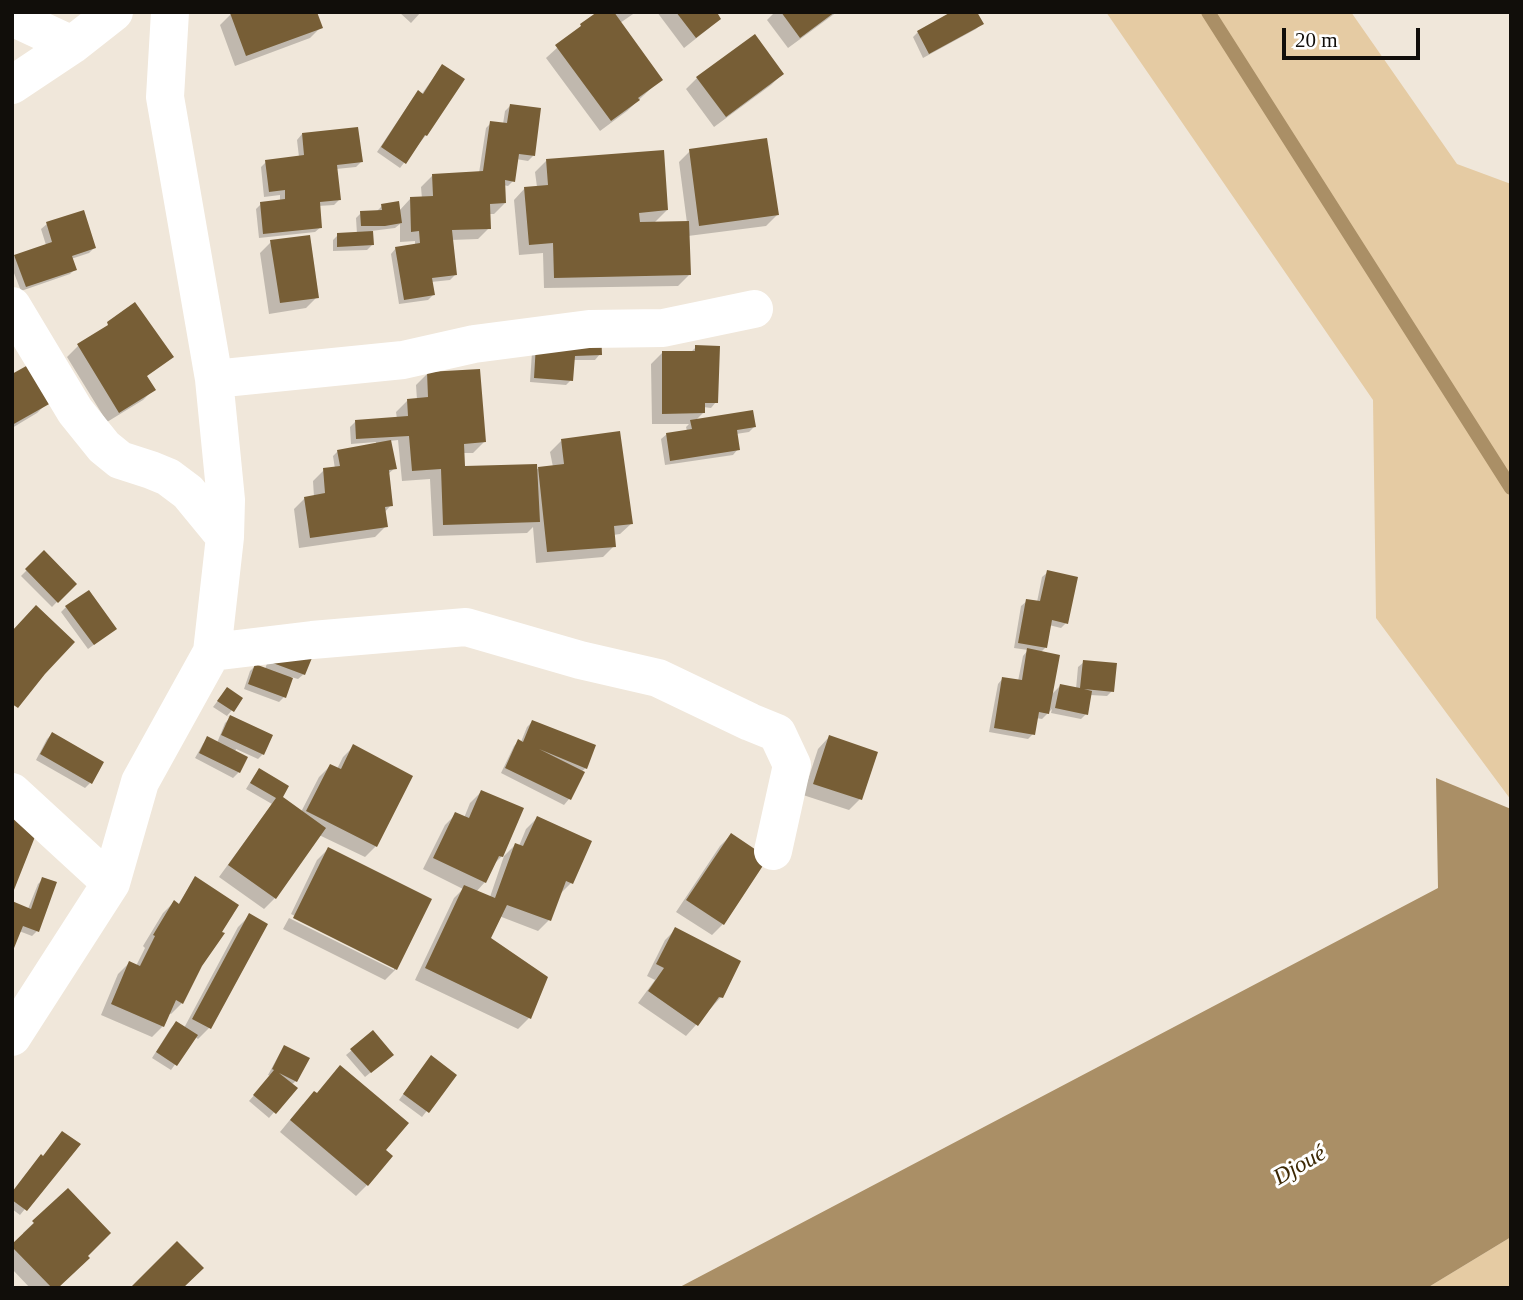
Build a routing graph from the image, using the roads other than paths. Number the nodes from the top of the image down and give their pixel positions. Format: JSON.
{"nodes":[{"id":1,"x":114,"y":12,"type":"edge"},
{"id":2,"x":170,"y":12,"type":"edge"},
{"id":3,"x":12,"y":18,"type":"edge"},
{"id":4,"x":72,"y":45,"type":"junction"},
{"id":5,"x":12,"y":85,"type":"edge"},
{"id":6,"x":12,"y":306,"type":"edge"},
{"id":7,"x":754,"y":309,"type":"dead end"},
{"id":8,"x":214,"y":379,"type":"junction"},
{"id":9,"x":225,"y":537,"type":"junction"},
{"id":10,"x":212,"y":652,"type":"junction"},
{"id":11,"x":12,"y":792,"type":"edge"},
{"id":12,"x":773,"y":851,"type":"dead end"},
{"id":13,"x":111,"y":883,"type":"junction"},
{"id":14,"x":12,"y":1037,"type":"edge"}],
"edges":[{"from":1,"to":4,"type":"street"},
{"from":2,"to":8,"type":"street"},
{"from":3,"to":4,"type":"street"},
{"from":4,"to":5,"type":"street"},
{"from":6,"to":9,"type":"street"},
{"from":7,"to":8,"type":"street"},
{"from":8,"to":9,"type":"street"},
{"from":9,"to":10,"type":"street"},
{"from":10,"to":12,"type":"street"},
{"from":10,"to":13,"type":"street"},
{"from":11,"to":13,"type":"street"},
{"from":13,"to":14,"type":"street"}]}
